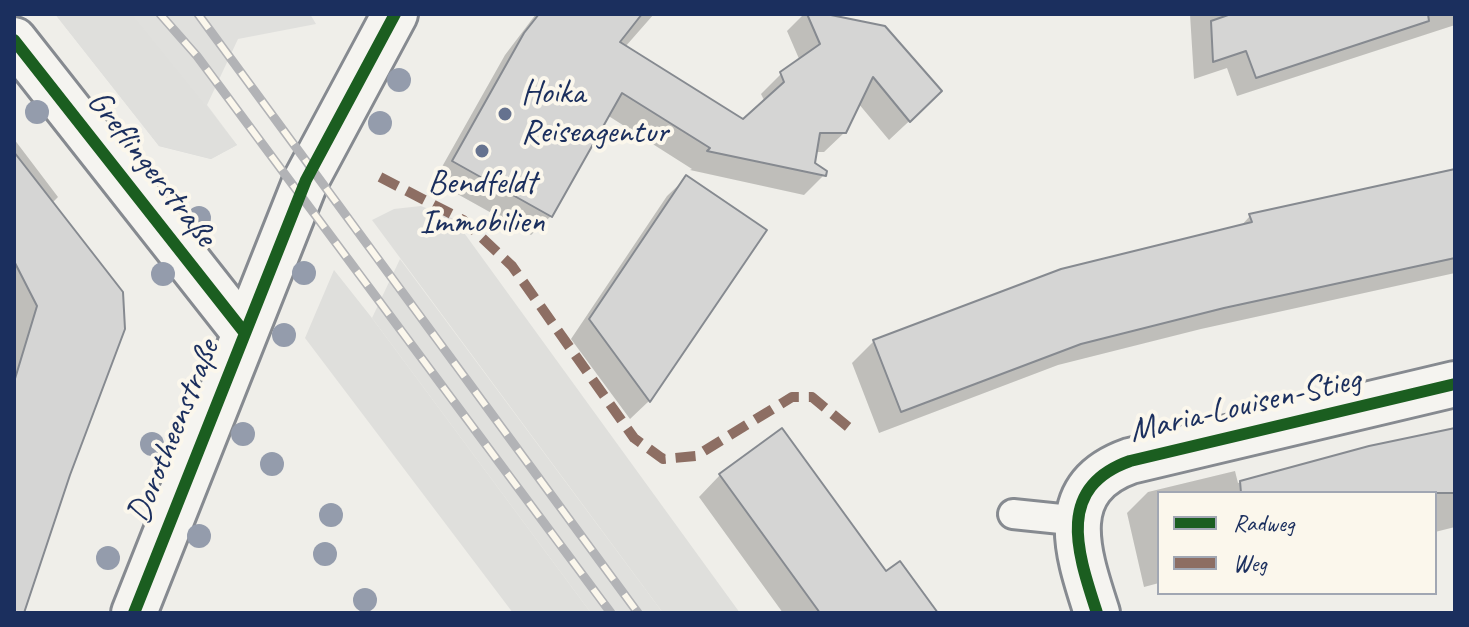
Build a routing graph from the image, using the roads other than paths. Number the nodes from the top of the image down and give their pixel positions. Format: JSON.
{"nodes":[{"id":1,"x":395,"y":14,"type":"edge"},
{"id":2,"x":14,"y":40,"type":"edge"},
{"id":3,"x":244,"y":332,"type":"junction"},
{"id":4,"x":1455,"y":384,"type":"edge"},
{"id":5,"x":1013,"y":514,"type":"dead end"},
{"id":6,"x":1079,"y":518,"type":"junction"},
{"id":7,"x":134,"y":613,"type":"edge"},
{"id":8,"x":1097,"y":613,"type":"edge"}],
"edges":[{"from":1,"to":3,"type":"street","name":"Dorotheenstraße"},
{"from":2,"to":3,"type":"street","name":"Greflingerstraße"},
{"from":3,"to":7,"type":"street","name":"Dorotheenstraße"},
{"from":4,"to":6,"type":"street","name":"Maria-Louisen-Stieg"},
{"from":5,"to":6,"type":"lane"},
{"from":6,"to":8,"type":"street","name":"Maria-Louisen-Stieg"}]}
